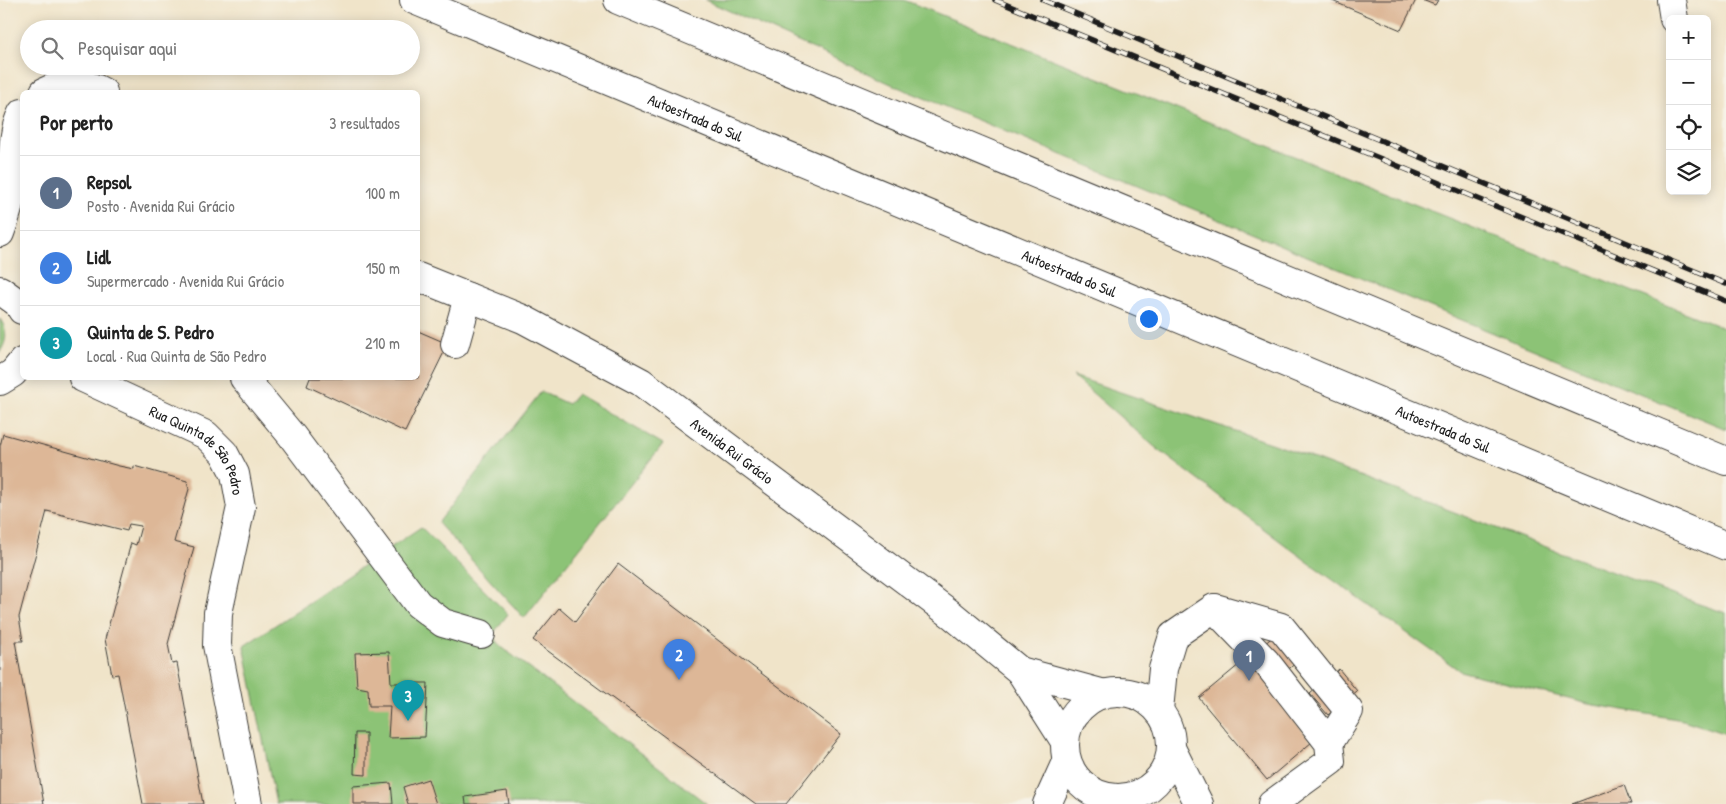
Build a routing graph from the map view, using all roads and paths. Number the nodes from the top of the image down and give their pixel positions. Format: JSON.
{"nodes":[{"id":1,"x":414,"y":0,"type":"edge"},
{"id":2,"x":618,"y":0,"type":"edge"},
{"id":3,"x":1671,"y":0,"type":"edge"},
{"id":4,"x":1673,"y":15,"type":"edge"},
{"id":5,"x":50,"y":90,"type":"edge"},
{"id":6,"x":98,"y":90,"type":"edge"},
{"id":7,"x":14,"y":115,"type":"edge"},
{"id":8,"x":18,"y":162,"type":"edge"},
{"id":9,"x":0,"y":234,"type":"edge"},
{"id":10,"x":420,"y":278,"type":"edge"},
{"id":11,"x":0,"y":290,"type":"edge"},
{"id":12,"x":468,"y":297,"type":"junction"},
{"id":13,"x":20,"y":306,"type":"edge"},
{"id":14,"x":455,"y":344,"type":"dead end"},
{"id":15,"x":20,"y":364,"type":"edge"},
{"id":16,"x":87,"y":380,"type":"edge"},
{"id":17,"x":246,"y":380,"type":"edge"},
{"id":18,"x":0,"y":381,"type":"edge"},
{"id":19,"x":1726,"y":461,"type":"edge"},
{"id":20,"x":1726,"y":546,"type":"edge"},
{"id":21,"x":1214,"y":608,"type":"junction"},
{"id":22,"x":481,"y":634,"type":"dead end"},
{"id":23,"x":1020,"y":671,"type":"junction"},
{"id":24,"x":1102,"y":694,"type":"junction"},
{"id":25,"x":1160,"y":710,"type":"junction"},
{"id":26,"x":1330,"y":743,"type":"junction"},
{"id":27,"x":1172,"y":750,"type":"junction"},
{"id":28,"x":1065,"y":751,"type":"junction"},
{"id":29,"x":1124,"y":801,"type":"edge"},
{"id":30,"x":248,"y":804,"type":"edge"},
{"id":31,"x":1047,"y":804,"type":"edge"},
{"id":32,"x":1199,"y":804,"type":"edge"},
{"id":33,"x":1272,"y":804,"type":"edge"}],
"edges":[{"from":1,"to":20,"type":"main road","name":"Autoestrada do Sul"},
{"from":2,"to":19,"type":"main road"},
{"from":3,"to":4,"type":"main road"},
{"from":5,"to":6,"type":"main road"},
{"from":7,"to":8,"type":"main road"},
{"from":8,"to":9,"type":"main road"},
{"from":10,"to":12,"type":"main road","name":"Avenida Rui Grácio"},
{"from":11,"to":13,"type":"main road"},
{"from":12,"to":14,"type":"main road"},
{"from":12,"to":23,"type":"main road","name":"Avenida Rui Grácio"},
{"from":15,"to":18,"type":"main road"},
{"from":16,"to":30,"type":"main road","name":"Rua Quinta de São Pedro"},
{"from":17,"to":22,"type":"main road"},
{"from":21,"to":25,"type":"main road"},
{"from":21,"to":26,"type":"main road"},
{"from":21,"to":26,"type":"main road"},
{"from":23,"to":24,"type":"main road","name":"Avenida Rui Grácio"},
{"from":23,"to":28,"type":"main road","name":"Avenida Rui Grácio"},
{"from":24,"to":25,"type":"main road"},
{"from":24,"to":28,"type":"main road"},
{"from":25,"to":27,"type":"main road"},
{"from":26,"to":33,"type":"main road"},
{"from":27,"to":29,"type":"main road"},
{"from":27,"to":32,"type":"main road"},
{"from":28,"to":29,"type":"main road"},
{"from":28,"to":31,"type":"main road"}]}
